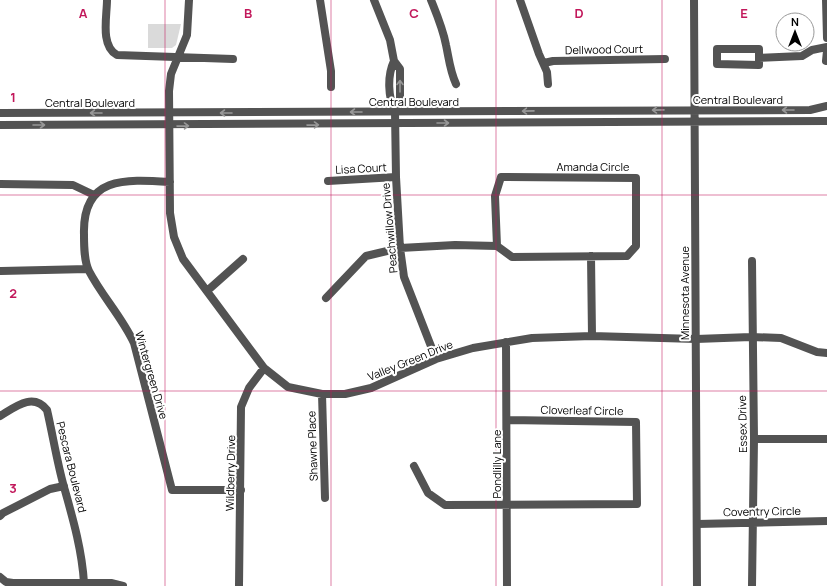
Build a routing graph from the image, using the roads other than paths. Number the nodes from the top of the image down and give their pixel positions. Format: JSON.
{"nodes":[{"id":1,"x":107,"y":0,"type":"edge"},
{"id":2,"x":189,"y":0,"type":"edge"},
{"id":3,"x":320,"y":0,"type":"edge"},
{"id":4,"x":374,"y":0,"type":"edge"},
{"id":5,"x":431,"y":0,"type":"edge"},
{"id":6,"x":520,"y":0,"type":"edge"},
{"id":7,"x":694,"y":0,"type":"edge"},
{"id":8,"x":826,"y":0,"type":"edge"},
{"id":9,"x":827,"y":38,"type":"edge"},
{"id":10,"x":827,"y":47,"type":"edge"},
{"id":11,"x":827,"y":51,"type":"edge"},
{"id":12,"x":178,"y":57,"type":"junction"},
{"id":13,"x":759,"y":58,"type":"junction"},
{"id":14,"x":233,"y":59,"type":"dead end"},
{"id":15,"x":665,"y":59,"type":"dead end"},
{"id":16,"x":826,"y":61,"type":"edge"},
{"id":17,"x":544,"y":63,"type":"junction"},
{"id":18,"x":456,"y":84,"type":"dead end"},
{"id":19,"x":548,"y":84,"type":"dead end"},
{"id":20,"x":331,"y":87,"type":"dead end"},
{"id":21,"x":827,"y":106,"type":"edge"},
{"id":22,"x":695,"y":109,"type":"junction"},
{"id":23,"x":395,"y":112,"type":"junction"},
{"id":24,"x":0,"y":113,"type":"edge"},
{"id":25,"x":169,"y":113,"type":"junction"},
{"id":26,"x":695,"y":121,"type":"junction"},
{"id":27,"x":827,"y":121,"type":"edge"},
{"id":28,"x":395,"y":124,"type":"junction"},
{"id":29,"x":0,"y":125,"type":"edge"},
{"id":30,"x":169,"y":126,"type":"junction"},
{"id":31,"x":396,"y":177,"type":"junction"},
{"id":32,"x":328,"y":180,"type":"dead end"},
{"id":33,"x":170,"y":182,"type":"junction"},
{"id":34,"x":0,"y":184,"type":"edge"},
{"id":35,"x":94,"y":195,"type":"junction"},
{"id":36,"x":497,"y":246,"type":"junction"},
{"id":37,"x":400,"y":248,"type":"junction"},
{"id":38,"x":591,"y":256,"type":"junction"},
{"id":39,"x":243,"y":259,"type":"dead end"},
{"id":40,"x":752,"y":261,"type":"dead end"},
{"id":41,"x":88,"y":269,"type":"junction"},
{"id":42,"x":1,"y":271,"type":"dead end"},
{"id":43,"x":207,"y":291,"type":"junction"},
{"id":44,"x":326,"y":298,"type":"dead end"},
{"id":45,"x":592,"y":336,"type":"junction"},
{"id":46,"x":751,"y":337,"type":"junction"},
{"id":47,"x":696,"y":339,"type":"junction"},
{"id":48,"x":506,"y":342,"type":"junction"},
{"id":49,"x":827,"y":353,"type":"edge"},
{"id":50,"x":436,"y":359,"type":"junction"},
{"id":51,"x":264,"y":368,"type":"junction"},
{"id":52,"x":322,"y":394,"type":"junction"},
{"id":53,"x":0,"y":416,"type":"edge"},
{"id":54,"x":507,"y":420,"type":"junction"},
{"id":55,"x":754,"y":439,"type":"junction"},
{"id":56,"x":827,"y":439,"type":"edge"},
{"id":57,"x":414,"y":466,"type":"dead end"},
{"id":58,"x":64,"y":486,"type":"junction"},
{"id":59,"x":241,"y":490,"type":"junction"},
{"id":60,"x":324,"y":498,"type":"dead end"},
{"id":61,"x":507,"y":504,"type":"junction"},
{"id":62,"x":0,"y":516,"type":"edge"},
{"id":63,"x":827,"y":521,"type":"edge"},
{"id":64,"x":752,"y":522,"type":"junction"},
{"id":65,"x":697,"y":524,"type":"junction"},
{"id":66,"x":0,"y":577,"type":"edge"},
{"id":67,"x":84,"y":583,"type":"junction"},
{"id":68,"x":123,"y":586,"type":"edge"},
{"id":69,"x":239,"y":586,"type":"edge"},
{"id":70,"x":507,"y":586,"type":"edge"},
{"id":71,"x":697,"y":586,"type":"edge"},
{"id":72,"x":752,"y":586,"type":"edge"}],
"edges":[{"from":1,"to":12,"type":"street"},
{"from":2,"to":12,"type":"street","name":"Valley Green Drive"},
{"from":3,"to":20,"type":"street"},
{"from":4,"to":23,"type":"street","name":"Peachwillow Drive"},
{"from":5,"to":18,"type":"street"},
{"from":6,"to":17,"type":"street"},
{"from":7,"to":22,"type":"street","name":"Minnesota Avenue"},
{"from":8,"to":9,"type":"street"},
{"from":10,"to":13,"type":"street"},
{"from":11,"to":16,"type":"street"},
{"from":12,"to":14,"type":"street"},
{"from":12,"to":25,"type":"street","name":"Valley Green Drive"},
{"from":13,"to":13,"type":"street"},
{"from":15,"to":17,"type":"street","name":"Dellwood Court"},
{"from":17,"to":19,"type":"street"},
{"from":21,"to":22,"type":"street","name":"Central Boulevard","one_way":true},
{"from":22,"to":23,"type":"street","name":"Central Boulevard","one_way":true},
{"from":22,"to":26,"type":"street","name":"Minnesota Avenue"},
{"from":23,"to":25,"type":"street","name":"Central Boulevard","one_way":true},
{"from":23,"to":28,"type":"street","name":"Peachwillow Drive"},
{"from":25,"to":24,"type":"street","name":"Central Boulevard","one_way":true},
{"from":25,"to":30,"type":"street","name":"Valley Green Drive"},
{"from":26,"to":27,"type":"street","name":"Central Boulevard"},
{"from":28,"to":26,"type":"street","name":"Central Boulevard","one_way":true},
{"from":26,"to":47,"type":"street","name":"Minnesota Avenue"},
{"from":30,"to":28,"type":"street","name":"Central Boulevard","one_way":true},
{"from":28,"to":31,"type":"street","name":"Peachwillow Drive"},
{"from":29,"to":30,"type":"street","name":"Central Boulevard","one_way":true},
{"from":30,"to":33,"type":"street","name":"Valley Green Drive"},
{"from":31,"to":32,"type":"street","name":"Lisa Court"},
{"from":31,"to":37,"type":"street","name":"Peachwillow Drive"},
{"from":33,"to":35,"type":"street"},
{"from":33,"to":43,"type":"street","name":"Valley Green Drive"},
{"from":34,"to":35,"type":"street"},
{"from":35,"to":41,"type":"street","name":"Wintergreen Drive"},
{"from":36,"to":37,"type":"street"},
{"from":36,"to":38,"type":"street","name":"Amanda Circle"},
{"from":36,"to":38,"type":"street","name":"Amanda Circle"},
{"from":37,"to":44,"type":"street"},
{"from":37,"to":50,"type":"street","name":"Peachwillow Drive"},
{"from":38,"to":45,"type":"street"},
{"from":39,"to":43,"type":"street"},
{"from":40,"to":46,"type":"street","name":"Essex Drive"},
{"from":41,"to":42,"type":"street"},
{"from":41,"to":59,"type":"street","name":"Wintergreen Drive"},
{"from":43,"to":51,"type":"street","name":"Valley Green Drive"},
{"from":45,"to":47,"type":"street","name":"Valley Green Drive"},
{"from":45,"to":48,"type":"street","name":"Valley Green Drive"},
{"from":46,"to":47,"type":"street","name":"Valley Green Drive"},
{"from":46,"to":49,"type":"street","name":"Valley Green Drive"},
{"from":46,"to":55,"type":"street","name":"Essex Drive"},
{"from":47,"to":65,"type":"street","name":"Minnesota Avenue"},
{"from":48,"to":50,"type":"street","name":"Valley Green Drive"},
{"from":48,"to":54,"type":"street","name":"Pondlilly Lane"},
{"from":50,"to":52,"type":"street","name":"Valley Green Drive"},
{"from":51,"to":52,"type":"street","name":"Valley Green Drive"},
{"from":51,"to":59,"type":"street","name":"Wildberry Drive"},
{"from":52,"to":60,"type":"street","name":"Shawne Place"},
{"from":53,"to":58,"type":"street","name":"Pescara Boulevard"},
{"from":54,"to":61,"type":"street","name":"Pondlilly Lane"},
{"from":54,"to":61,"type":"street","name":"Cloverleaf Circle"},
{"from":55,"to":56,"type":"street"},
{"from":55,"to":64,"type":"street","name":"Essex Drive"},
{"from":57,"to":61,"type":"street"},
{"from":58,"to":62,"type":"street"},
{"from":58,"to":67,"type":"street","name":"Pescara Boulevard"},
{"from":59,"to":69,"type":"street","name":"Wildberry Drive"},
{"from":61,"to":70,"type":"street","name":"Pondlilly Lane"},
{"from":63,"to":64,"type":"street","name":"Coventry Circle"},
{"from":64,"to":65,"type":"street","name":"Coventry Circle"},
{"from":64,"to":72,"type":"street","name":"Essex Drive"},
{"from":65,"to":71,"type":"street","name":"Minnesota Avenue"},
{"from":66,"to":67,"type":"street"},
{"from":67,"to":68,"type":"street"}]}
